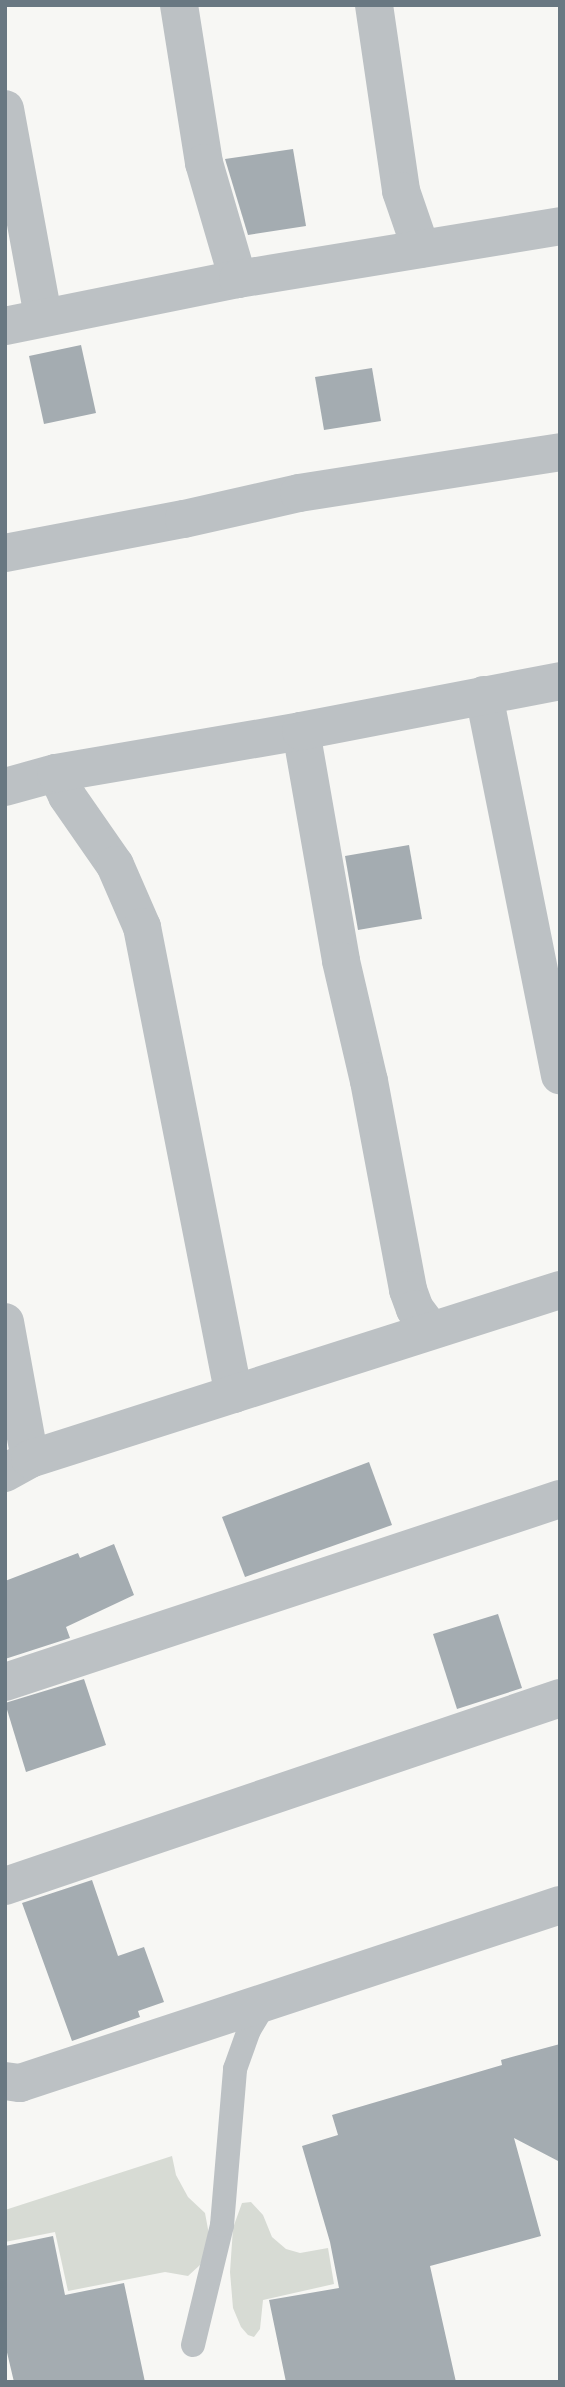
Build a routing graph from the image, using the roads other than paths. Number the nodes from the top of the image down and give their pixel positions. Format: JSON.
{"nodes":[{"id":1,"x":178,"y":5,"type":"edge"},
{"id":2,"x":374,"y":5,"type":"edge"},
{"id":3,"x":5,"y":109,"type":"edge"},
{"id":4,"x":560,"y":226,"type":"edge"},
{"id":5,"x":421,"y":249,"type":"junction"},
{"id":6,"x":238,"y":279,"type":"junction"},
{"id":7,"x":43,"y":317,"type":"junction"},
{"id":8,"x":5,"y":326,"type":"edge"},
{"id":9,"x":560,"y":452,"type":"edge"},
{"id":10,"x":5,"y":553,"type":"edge"},
{"id":11,"x":560,"y":681,"type":"edge"},
{"id":12,"x":484,"y":695,"type":"junction"},
{"id":13,"x":301,"y":731,"type":"junction"},
{"id":14,"x":56,"y":773,"type":"junction"},
{"id":15,"x":5,"y":787,"type":"edge"},
{"id":16,"x":560,"y":1075,"type":"edge"},
{"id":17,"x":560,"y":1290,"type":"edge"},
{"id":18,"x":5,"y":1322,"type":"edge"},
{"id":19,"x":431,"y":1329,"type":"junction"},
{"id":20,"x":234,"y":1394,"type":"junction"},
{"id":21,"x":18,"y":1466,"type":"edge"},
{"id":22,"x":560,"y":1499,"type":"edge"},
{"id":23,"x":5,"y":1682,"type":"edge"},
{"id":24,"x":560,"y":1699,"type":"edge"},
{"id":25,"x":5,"y":1886,"type":"edge"},
{"id":26,"x":560,"y":1905,"type":"edge"},
{"id":27,"x":267,"y":1999,"type":"junction"},
{"id":28,"x":5,"y":2081,"type":"edge"},
{"id":29,"x":193,"y":2345,"type":"dead end"}],
"edges":[{"from":1,"to":6,"type":"street"},
{"from":2,"to":5,"type":"street"},
{"from":3,"to":7,"type":"street"},
{"from":4,"to":5,"type":"street"},
{"from":5,"to":6,"type":"street"},
{"from":6,"to":7,"type":"street"},
{"from":7,"to":8,"type":"street"},
{"from":9,"to":10,"type":"street"},
{"from":11,"to":12,"type":"street"},
{"from":12,"to":13,"type":"street"},
{"from":12,"to":16,"type":"street"},
{"from":13,"to":14,"type":"street"},
{"from":13,"to":19,"type":"street"},
{"from":14,"to":15,"type":"street"},
{"from":14,"to":20,"type":"street"},
{"from":17,"to":19,"type":"street"},
{"from":18,"to":21,"type":"street"},
{"from":19,"to":20,"type":"street"},
{"from":20,"to":21,"type":"street"},
{"from":22,"to":23,"type":"street"},
{"from":24,"to":25,"type":"street"},
{"from":26,"to":27,"type":"street"},
{"from":27,"to":28,"type":"street"},
{"from":27,"to":29,"type":"lane"}]}
